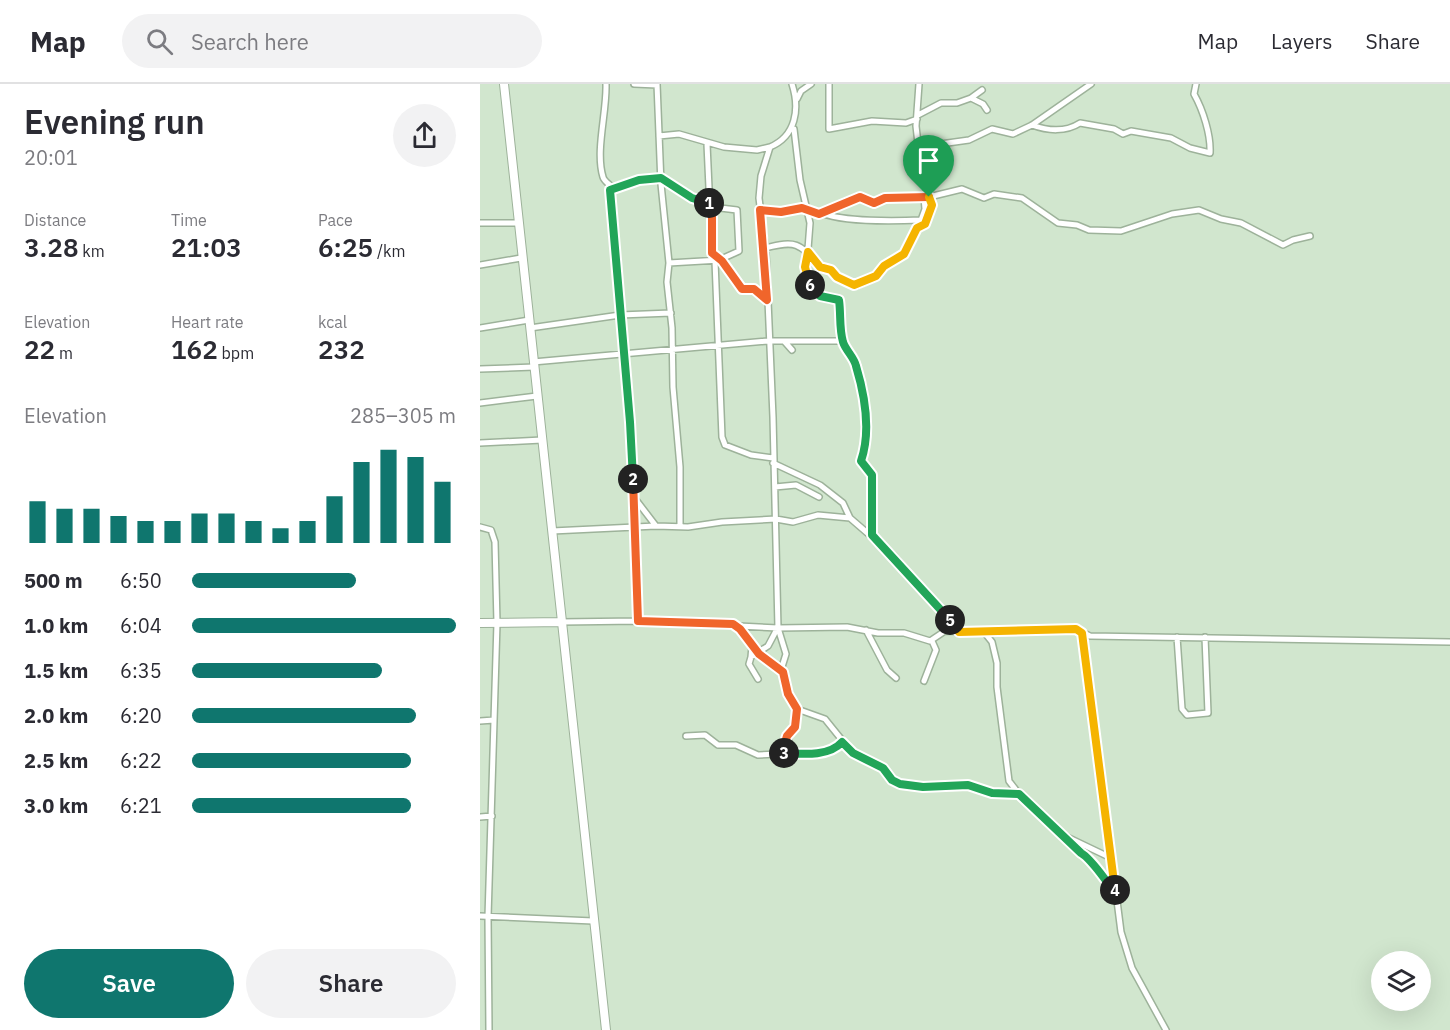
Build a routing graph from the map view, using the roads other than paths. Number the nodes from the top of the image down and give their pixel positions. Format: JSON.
{"nodes":[{"id":1,"x":504,"y":84,"type":"edge"},
{"id":2,"x":606,"y":84,"type":"edge"},
{"id":3,"x":634,"y":84,"type":"edge"},
{"id":4,"x":657,"y":84,"type":"edge"},
{"id":5,"x":792,"y":84,"type":"edge"},
{"id":6,"x":811,"y":84,"type":"edge"},
{"id":7,"x":829,"y":84,"type":"edge"},
{"id":8,"x":919,"y":84,"type":"edge"},
{"id":9,"x":1091,"y":84,"type":"edge"},
{"id":10,"x":1196,"y":84,"type":"edge"},
{"id":11,"x":982,"y":90,"type":"dead end"},
{"id":12,"x":971,"y":98,"type":"junction"},
{"id":13,"x":796,"y":101,"type":"junction"},
{"id":14,"x":987,"y":111,"type":"dead end"},
{"id":15,"x":916,"y":120,"type":"junction"},
{"id":16,"x":793,"y":125,"type":"junction"},
{"id":17,"x":1032,"y":125,"type":"junction"},
{"id":18,"x":659,"y":136,"type":"junction"},
{"id":19,"x":707,"y":144,"type":"junction"},
{"id":20,"x":771,"y":147,"type":"junction"},
{"id":21,"x":919,"y":147,"type":"junction"},
{"id":22,"x":661,"y":178,"type":"junction"},
{"id":23,"x":612,"y":188,"type":"junction"},
{"id":24,"x":926,"y":197,"type":"junction"},
{"id":25,"x":712,"y":207,"type":"junction"},
{"id":26,"x":807,"y":209,"type":"junction"},
{"id":27,"x":760,"y":210,"type":"junction"},
{"id":28,"x":822,"y":213,"type":"junction"},
{"id":29,"x":480,"y":223,"type":"edge"},
{"id":30,"x":518,"y":223,"type":"junction"},
{"id":31,"x":1310,"y":236,"type":"dead end"},
{"id":32,"x":765,"y":248,"type":"junction"},
{"id":33,"x":808,"y":252,"type":"junction"},
{"id":34,"x":521,"y":258,"type":"junction"},
{"id":35,"x":715,"y":261,"type":"junction"},
{"id":36,"x":669,"y":263,"type":"junction"},
{"id":37,"x":480,"y":265,"type":"edge"},
{"id":38,"x":767,"y":300,"type":"junction"},
{"id":39,"x":671,"y":313,"type":"junction"},
{"id":40,"x":620,"y":315,"type":"junction"},
{"id":41,"x":529,"y":324,"type":"junction"},
{"id":42,"x":480,"y":328,"type":"edge"},
{"id":43,"x":768,"y":341,"type":"junction"},
{"id":44,"x":784,"y":341,"type":"junction"},
{"id":45,"x":843,"y":341,"type":"junction"},
{"id":46,"x":718,"y":346,"type":"junction"},
{"id":47,"x":792,"y":350,"type":"dead end"},
{"id":48,"x":671,"y":351,"type":"junction"},
{"id":49,"x":625,"y":354,"type":"junction"},
{"id":50,"x":533,"y":364,"type":"junction"},
{"id":51,"x":480,"y":369,"type":"edge"},
{"id":52,"x":537,"y":396,"type":"junction"},
{"id":53,"x":480,"y":403,"type":"edge"},
{"id":54,"x":542,"y":440,"type":"junction"},
{"id":55,"x":480,"y":443,"type":"edge"},
{"id":56,"x":773,"y":460,"type":"junction"},
{"id":57,"x":775,"y":487,"type":"junction"},
{"id":58,"x":633,"y":496,"type":"junction"},
{"id":59,"x":819,"y":497,"type":"dead end"},
{"id":60,"x":850,"y":518,"type":"junction"},
{"id":61,"x":776,"y":519,"type":"junction"},
{"id":62,"x":680,"y":525,"type":"junction"},
{"id":63,"x":656,"y":526,"type":"junction"},
{"id":64,"x":480,"y":527,"type":"edge"},
{"id":65,"x":635,"y":528,"type":"junction"},
{"id":66,"x":552,"y":531,"type":"junction"},
{"id":67,"x":872,"y":535,"type":"junction"},
{"id":68,"x":638,"y":621,"type":"junction"},
{"id":69,"x":561,"y":622,"type":"junction"},
{"id":70,"x":497,"y":623,"type":"junction"},
{"id":71,"x":480,"y":624,"type":"edge"},
{"id":72,"x":733,"y":624,"type":"junction"},
{"id":73,"x":778,"y":628,"type":"junction"},
{"id":74,"x":866,"y":630,"type":"junction"},
{"id":75,"x":959,"y":632,"type":"junction"},
{"id":76,"x":984,"y":632,"type":"junction"},
{"id":77,"x":1082,"y":633,"type":"junction"},
{"id":78,"x":1178,"y":636,"type":"junction"},
{"id":79,"x":1205,"y":637,"type":"junction"},
{"id":80,"x":932,"y":640,"type":"junction"},
{"id":81,"x":1450,"y":642,"type":"edge"},
{"id":82,"x":752,"y":646,"type":"junction"},
{"id":83,"x":759,"y":654,"type":"junction"},
{"id":84,"x":751,"y":657,"type":"junction"},
{"id":85,"x":781,"y":670,"type":"junction"},
{"id":86,"x":896,"y":678,"type":"dead end"},
{"id":87,"x":758,"y":679,"type":"dead end"},
{"id":88,"x":924,"y":681,"type":"dead end"},
{"id":89,"x":797,"y":709,"type":"junction"},
{"id":90,"x":494,"y":720,"type":"junction"},
{"id":91,"x":480,"y":721,"type":"edge"},
{"id":92,"x":686,"y":736,"type":"dead end"},
{"id":93,"x":842,"y":742,"type":"junction"},
{"id":94,"x":782,"y":753,"type":"junction"},
{"id":95,"x":1019,"y":794,"type":"junction"},
{"id":96,"x":480,"y":816,"type":"edge"},
{"id":97,"x":492,"y":816,"type":"junction"},
{"id":98,"x":1065,"y":836,"type":"junction"},
{"id":99,"x":1111,"y":858,"type":"junction"},
{"id":100,"x":1116,"y":893,"type":"junction"},
{"id":101,"x":480,"y":916,"type":"edge"},
{"id":102,"x":488,"y":917,"type":"junction"},
{"id":103,"x":593,"y":921,"type":"junction"},
{"id":104,"x":489,"y":1030,"type":"edge"},
{"id":105,"x":606,"y":1030,"type":"edge"},
{"id":106,"x":1167,"y":1030,"type":"edge"}],
"edges":[{"from":1,"to":30,"type":"main road"},
{"from":2,"to":23,"type":"street"},
{"from":3,"to":4,"type":"street"},
{"from":4,"to":18,"type":"street"},
{"from":5,"to":13,"type":"street"},
{"from":6,"to":13,"type":"street"},
{"from":7,"to":15,"type":"street"},
{"from":8,"to":15,"type":"street"},
{"from":9,"to":17,"type":"street"},
{"from":10,"to":17,"type":"street"},
{"from":11,"to":12,"type":"street"},
{"from":12,"to":14,"type":"street"},
{"from":12,"to":15,"type":"street"},
{"from":13,"to":16,"type":"street"},
{"from":15,"to":21,"type":"street"},
{"from":16,"to":20,"type":"street"},
{"from":16,"to":26,"type":"street"},
{"from":17,"to":21,"type":"street"},
{"from":18,"to":19,"type":"street"},
{"from":18,"to":22,"type":"street"},
{"from":19,"to":20,"type":"street"},
{"from":19,"to":25,"type":"street"},
{"from":20,"to":27,"type":"street"},
{"from":21,"to":24,"type":"street"},
{"from":22,"to":23,"type":"street"},
{"from":22,"to":25,"type":"street"},
{"from":22,"to":36,"type":"street"},
{"from":23,"to":40,"type":"street"},
{"from":24,"to":28,"type":"street"},
{"from":24,"to":28,"type":"street"},
{"from":24,"to":31,"type":"street"},
{"from":24,"to":33,"type":"street"},
{"from":25,"to":35,"type":"street"},
{"from":25,"to":35,"type":"street"},
{"from":26,"to":27,"type":"street"},
{"from":26,"to":28,"type":"street"},
{"from":26,"to":33,"type":"street"},
{"from":27,"to":32,"type":"street"},
{"from":29,"to":30,"type":"street"},
{"from":30,"to":34,"type":"main road"},
{"from":32,"to":33,"type":"street"},
{"from":32,"to":38,"type":"street"},
{"from":33,"to":45,"type":"street"},
{"from":34,"to":37,"type":"street"},
{"from":34,"to":41,"type":"main road"},
{"from":35,"to":36,"type":"street"},
{"from":35,"to":38,"type":"street"},
{"from":35,"to":46,"type":"street"},
{"from":36,"to":39,"type":"street"},
{"from":38,"to":43,"type":"street"},
{"from":39,"to":40,"type":"street"},
{"from":39,"to":48,"type":"street"},
{"from":40,"to":41,"type":"street"},
{"from":40,"to":49,"type":"street"},
{"from":41,"to":42,"type":"street"},
{"from":41,"to":50,"type":"main road"},
{"from":43,"to":44,"type":"street"},
{"from":43,"to":46,"type":"street"},
{"from":43,"to":56,"type":"street"},
{"from":44,"to":45,"type":"street"},
{"from":44,"to":47,"type":"street"},
{"from":45,"to":67,"type":"street"},
{"from":46,"to":48,"type":"street"},
{"from":46,"to":56,"type":"street"},
{"from":48,"to":49,"type":"street"},
{"from":48,"to":62,"type":"street"},
{"from":49,"to":50,"type":"street"},
{"from":49,"to":58,"type":"street"},
{"from":50,"to":51,"type":"street"},
{"from":50,"to":52,"type":"main road"},
{"from":52,"to":53,"type":"street"},
{"from":52,"to":54,"type":"main road"},
{"from":54,"to":55,"type":"street"},
{"from":54,"to":66,"type":"main road"},
{"from":56,"to":57,"type":"street"},
{"from":56,"to":60,"type":"street"},
{"from":57,"to":59,"type":"street"},
{"from":57,"to":61,"type":"street"},
{"from":58,"to":63,"type":"street"},
{"from":58,"to":65,"type":"street"},
{"from":60,"to":61,"type":"street"},
{"from":60,"to":67,"type":"street"},
{"from":61,"to":62,"type":"street"},
{"from":61,"to":73,"type":"street"},
{"from":62,"to":63,"type":"street"},
{"from":63,"to":65,"type":"street"},
{"from":64,"to":70,"type":"street"},
{"from":65,"to":66,"type":"street"},
{"from":65,"to":68,"type":"street"},
{"from":66,"to":69,"type":"main road"},
{"from":67,"to":75,"type":"street"},
{"from":68,"to":69,"type":"street"},
{"from":68,"to":72,"type":"street"},
{"from":69,"to":70,"type":"main road"},
{"from":69,"to":103,"type":"main road"},
{"from":70,"to":71,"type":"main road"},
{"from":70,"to":90,"type":"street"},
{"from":72,"to":73,"type":"street"},
{"from":72,"to":82,"type":"street"},
{"from":73,"to":74,"type":"street"},
{"from":73,"to":83,"type":"street"},
{"from":73,"to":85,"type":"street"},
{"from":74,"to":80,"type":"street"},
{"from":74,"to":86,"type":"street"},
{"from":75,"to":76,"type":"street"},
{"from":75,"to":80,"type":"street"},
{"from":76,"to":77,"type":"street"},
{"from":76,"to":95,"type":"street"},
{"from":77,"to":78,"type":"street"},
{"from":77,"to":99,"type":"street"},
{"from":78,"to":79,"type":"street"},
{"from":78,"to":79,"type":"street"},
{"from":79,"to":81,"type":"street"},
{"from":80,"to":88,"type":"street"},
{"from":82,"to":83,"type":"street"},
{"from":82,"to":84,"type":"street"},
{"from":83,"to":84,"type":"street"},
{"from":83,"to":85,"type":"street"},
{"from":84,"to":87,"type":"street"},
{"from":85,"to":89,"type":"street"},
{"from":89,"to":93,"type":"street"},
{"from":89,"to":94,"type":"street"},
{"from":90,"to":91,"type":"street"},
{"from":90,"to":97,"type":"street"},
{"from":92,"to":94,"type":"street"},
{"from":93,"to":94,"type":"street"},
{"from":93,"to":95,"type":"street"},
{"from":95,"to":98,"type":"street"},
{"from":96,"to":97,"type":"street"},
{"from":97,"to":102,"type":"street"},
{"from":98,"to":99,"type":"street"},
{"from":98,"to":100,"type":"street"},
{"from":99,"to":100,"type":"street"},
{"from":100,"to":106,"type":"street"},
{"from":101,"to":102,"type":"street"},
{"from":102,"to":103,"type":"street"},
{"from":102,"to":104,"type":"street"},
{"from":103,"to":105,"type":"main road"}]}
